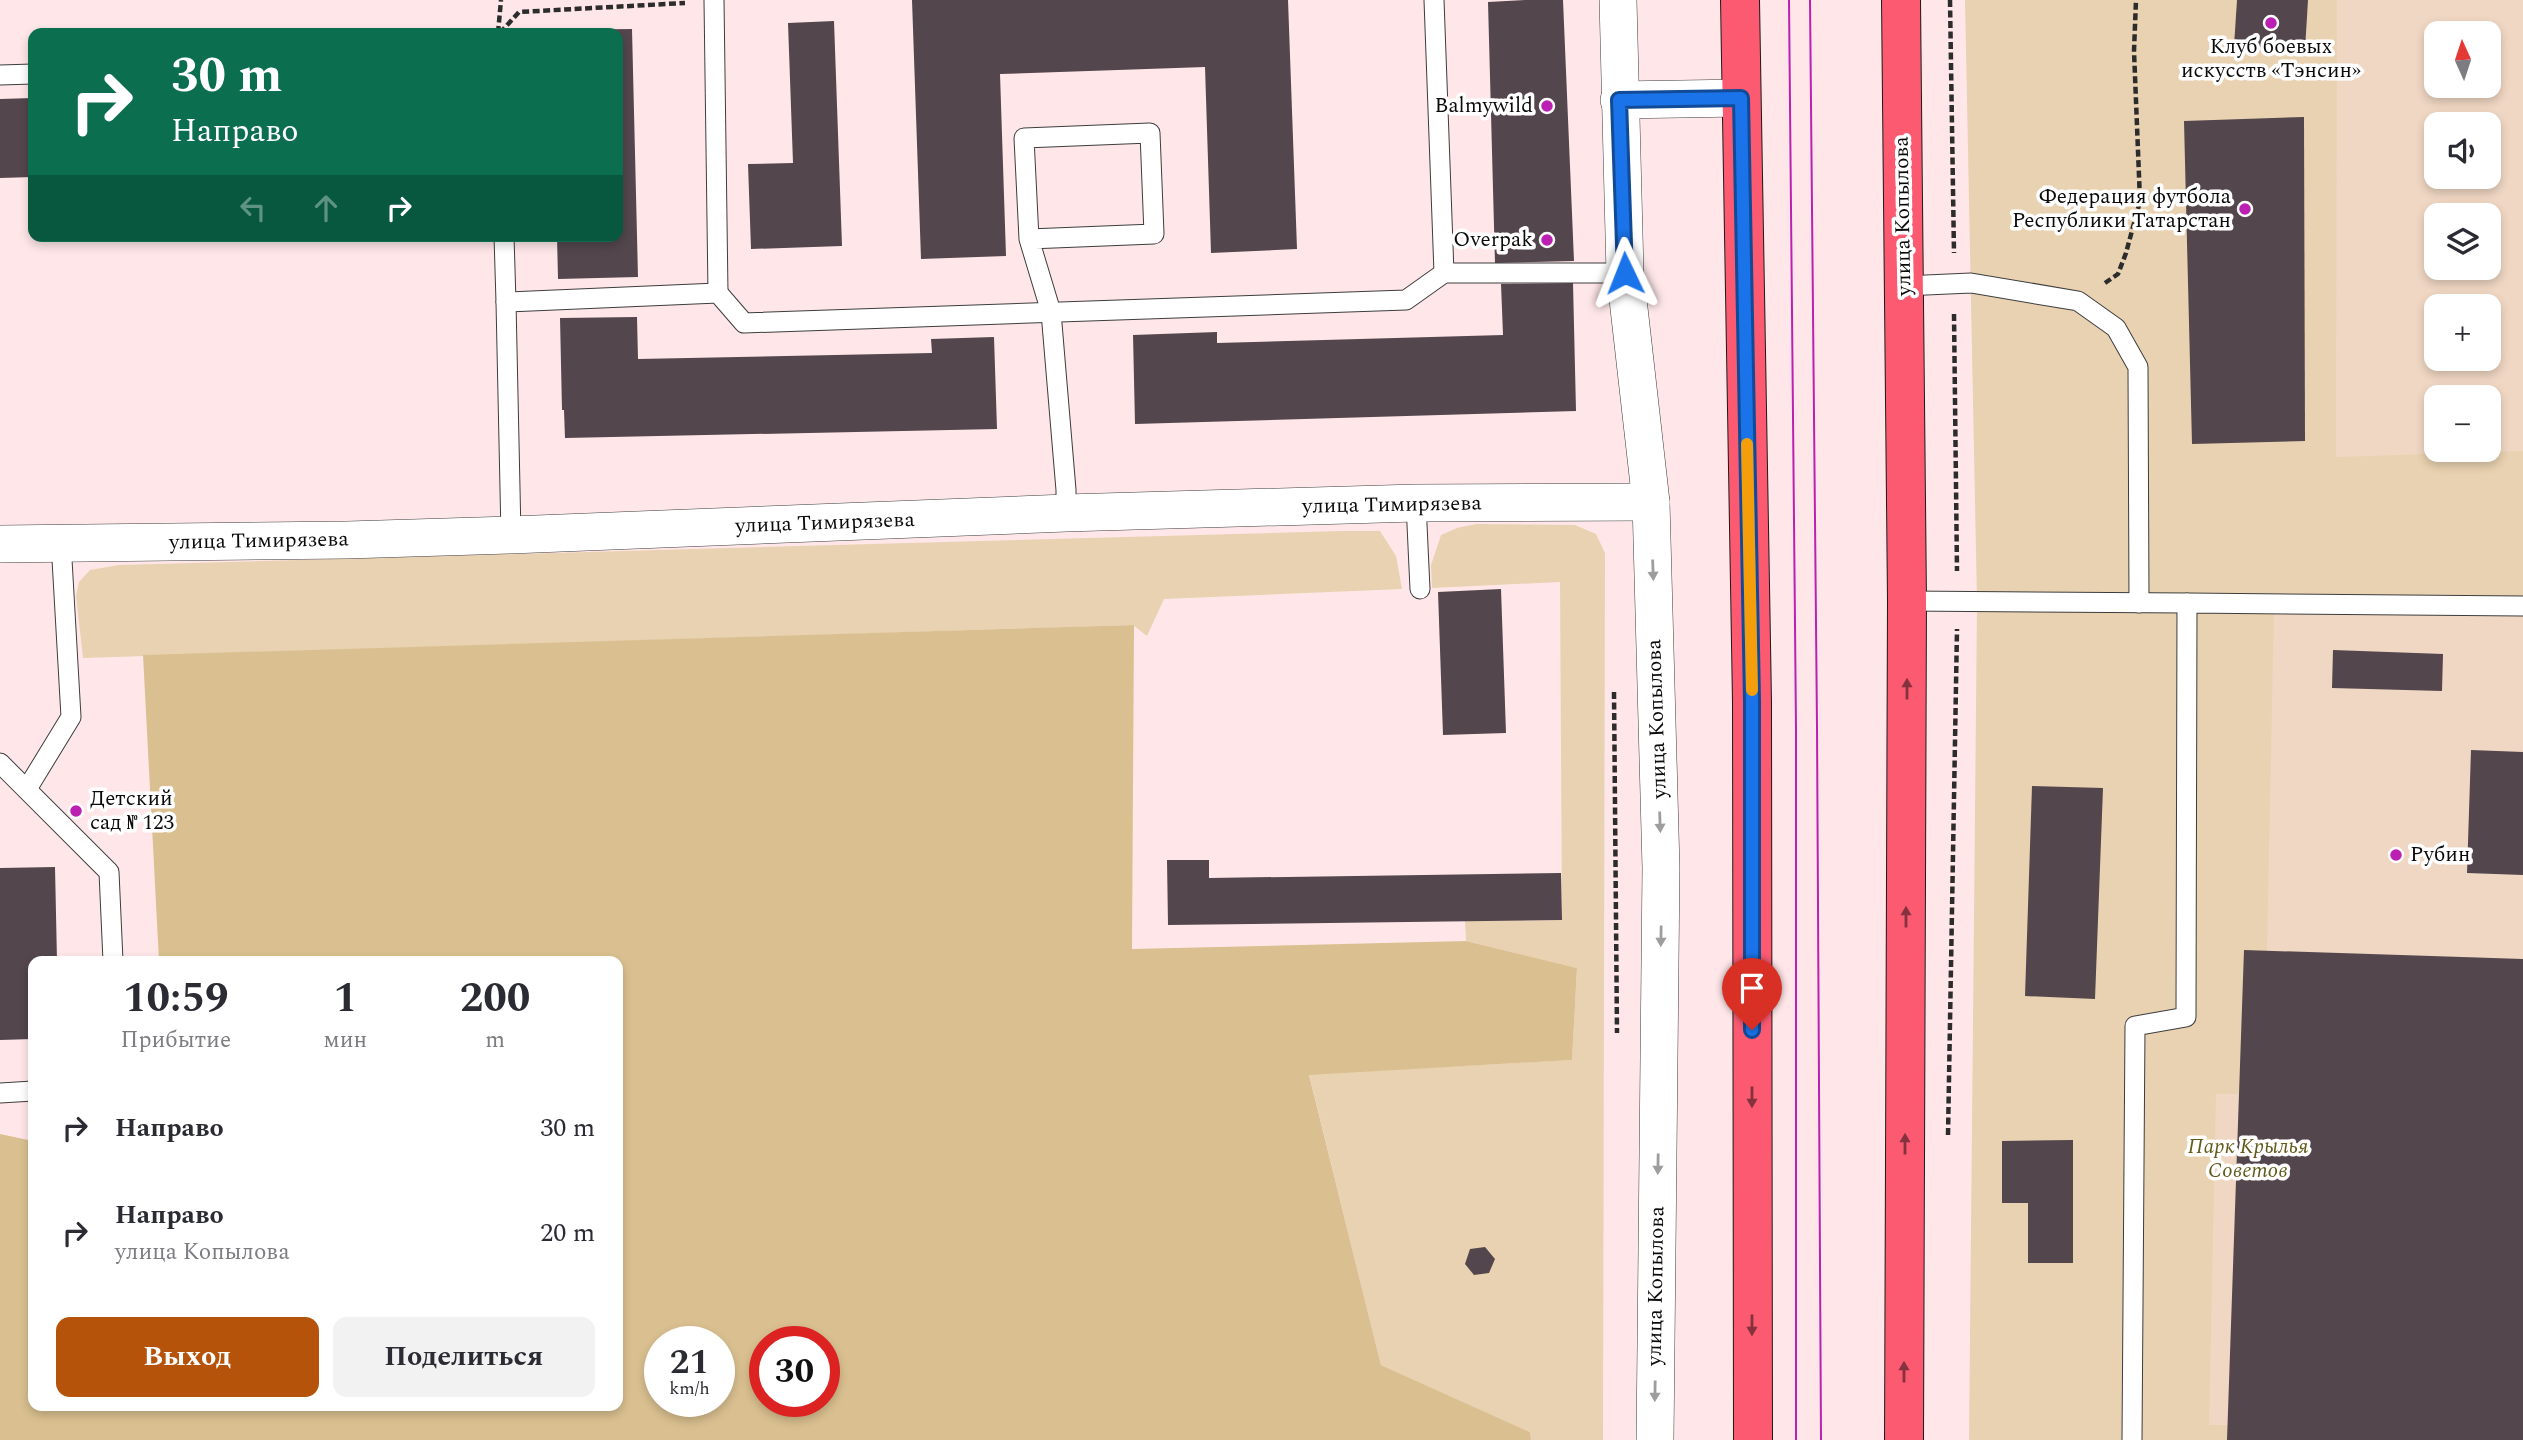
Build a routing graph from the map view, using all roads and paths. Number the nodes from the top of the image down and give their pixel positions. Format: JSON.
{"nodes":[{"id":1,"x":501,"y":0,"type":"edge"},
{"id":2,"x":1434,"y":0,"type":"edge"},
{"id":3,"x":1618,"y":0,"type":"edge"},
{"id":4,"x":1740,"y":0,"type":"edge"},
{"id":5,"x":1901,"y":0,"type":"edge"},
{"id":6,"x":1951,"y":0,"type":"edge"},
{"id":7,"x":2136,"y":0,"type":"edge"},
{"id":8,"x":714,"y":1,"type":"edge"},
{"id":9,"x":499,"y":28,"type":"edge"},
{"id":10,"x":504,"y":28,"type":"edge"},
{"id":11,"x":28,"y":74,"type":"edge"},
{"id":12,"x":0,"y":75,"type":"edge"},
{"id":13,"x":1741,"y":98,"type":"junction"},
{"id":14,"x":1619,"y":100,"type":"junction"},
{"id":15,"x":1029,"y":239,"type":"junction"},
{"id":16,"x":504,"y":242,"type":"edge"},
{"id":17,"x":1444,"y":273,"type":"junction"},
{"id":18,"x":1625,"y":273,"type":"junction"},
{"id":19,"x":1954,"y":284,"type":"junction"},
{"id":20,"x":1904,"y":285,"type":"junction"},
{"id":21,"x":718,"y":293,"type":"junction"},
{"id":22,"x":2078,"y":301,"type":"junction"},
{"id":23,"x":506,"y":302,"type":"junction"},
{"id":24,"x":1051,"y":312,"type":"junction"},
{"id":25,"x":1651,"y":502,"type":"junction"},
{"id":26,"x":1416,"y":503,"type":"junction"},
{"id":27,"x":1066,"y":513,"type":"junction"},
{"id":28,"x":511,"y":536,"type":"junction"},
{"id":29,"x":61,"y":542,"type":"junction"},
{"id":30,"x":0,"y":544,"type":"edge"},
{"id":31,"x":1420,"y":589,"type":"dead end"},
{"id":32,"x":1907,"y":601,"type":"junction"},
{"id":33,"x":1958,"y":603,"type":"junction"},
{"id":34,"x":2139,"y":603,"type":"junction"},
{"id":35,"x":2188,"y":603,"type":"junction"},
{"id":36,"x":2523,"y":606,"type":"edge"},
{"id":37,"x":1614,"y":687,"type":"dead end"},
{"id":38,"x":0,"y":762,"type":"edge"},
{"id":39,"x":27,"y":789,"type":"junction"},
{"id":40,"x":113,"y":956,"type":"edge"},
{"id":41,"x":1617,"y":1042,"type":"dead end"},
{"id":42,"x":28,"y":1091,"type":"edge"},
{"id":43,"x":0,"y":1093,"type":"edge"},
{"id":44,"x":1948,"y":1147,"type":"dead end"},
{"id":45,"x":1655,"y":1440,"type":"edge"},
{"id":46,"x":1753,"y":1440,"type":"edge"},
{"id":47,"x":1904,"y":1440,"type":"edge"},
{"id":48,"x":2132,"y":1440,"type":"edge"}],
"edges":[{"from":1,"to":9,"type":"path"},
{"from":2,"to":17,"type":"lane"},
{"from":3,"to":14,"type":"street","name":"улица Копылова"},
{"from":4,"to":13,"type":"main road"},
{"from":5,"to":20,"type":"main road","name":"улица Копылова"},
{"from":6,"to":19,"type":"path"},
{"from":7,"to":22,"type":"path"},
{"from":8,"to":10,"type":"path"},
{"from":8,"to":21,"type":"lane"},
{"from":11,"to":12,"type":"lane"},
{"from":13,"to":14,"type":"street"},
{"from":13,"to":46,"type":"main road","one_way":true},
{"from":14,"to":18,"type":"street","name":"улица Копылова"},
{"from":15,"to":15,"type":"lane"},
{"from":15,"to":24,"type":"lane"},
{"from":16,"to":23,"type":"lane"},
{"from":17,"to":18,"type":"lane"},
{"from":17,"to":24,"type":"lane"},
{"from":18,"to":25,"type":"street","name":"улица Копылова"},
{"from":19,"to":20,"type":"lane"},
{"from":19,"to":22,"type":"lane"},
{"from":19,"to":33,"type":"path"},
{"from":20,"to":32,"type":"main road","name":"улица Копылова"},
{"from":21,"to":23,"type":"lane"},
{"from":21,"to":24,"type":"lane"},
{"from":22,"to":34,"type":"lane"},
{"from":23,"to":28,"type":"lane"},
{"from":24,"to":27,"type":"lane"},
{"from":25,"to":26,"type":"street","name":"улица Тимирязева"},
{"from":25,"to":45,"type":"street","name":"улица Копылова","one_way":true},
{"from":26,"to":27,"type":"street","name":"улица Тимирязева"},
{"from":26,"to":31,"type":"lane"},
{"from":27,"to":28,"type":"street","name":"улица Тимирязева"},
{"from":28,"to":29,"type":"street","name":"улица Тимирязева"},
{"from":29,"to":30,"type":"street","name":"улица Тимирязева"},
{"from":29,"to":39,"type":"lane"},
{"from":32,"to":33,"type":"lane"},
{"from":47,"to":32,"type":"main road","name":"улица Копылова","one_way":true},
{"from":33,"to":34,"type":"lane"},
{"from":33,"to":44,"type":"path"},
{"from":34,"to":35,"type":"lane"},
{"from":35,"to":36,"type":"lane"},
{"from":35,"to":48,"type":"lane"},
{"from":37,"to":41,"type":"path"},
{"from":38,"to":39,"type":"lane"},
{"from":39,"to":40,"type":"lane"},
{"from":42,"to":43,"type":"lane"}]}
